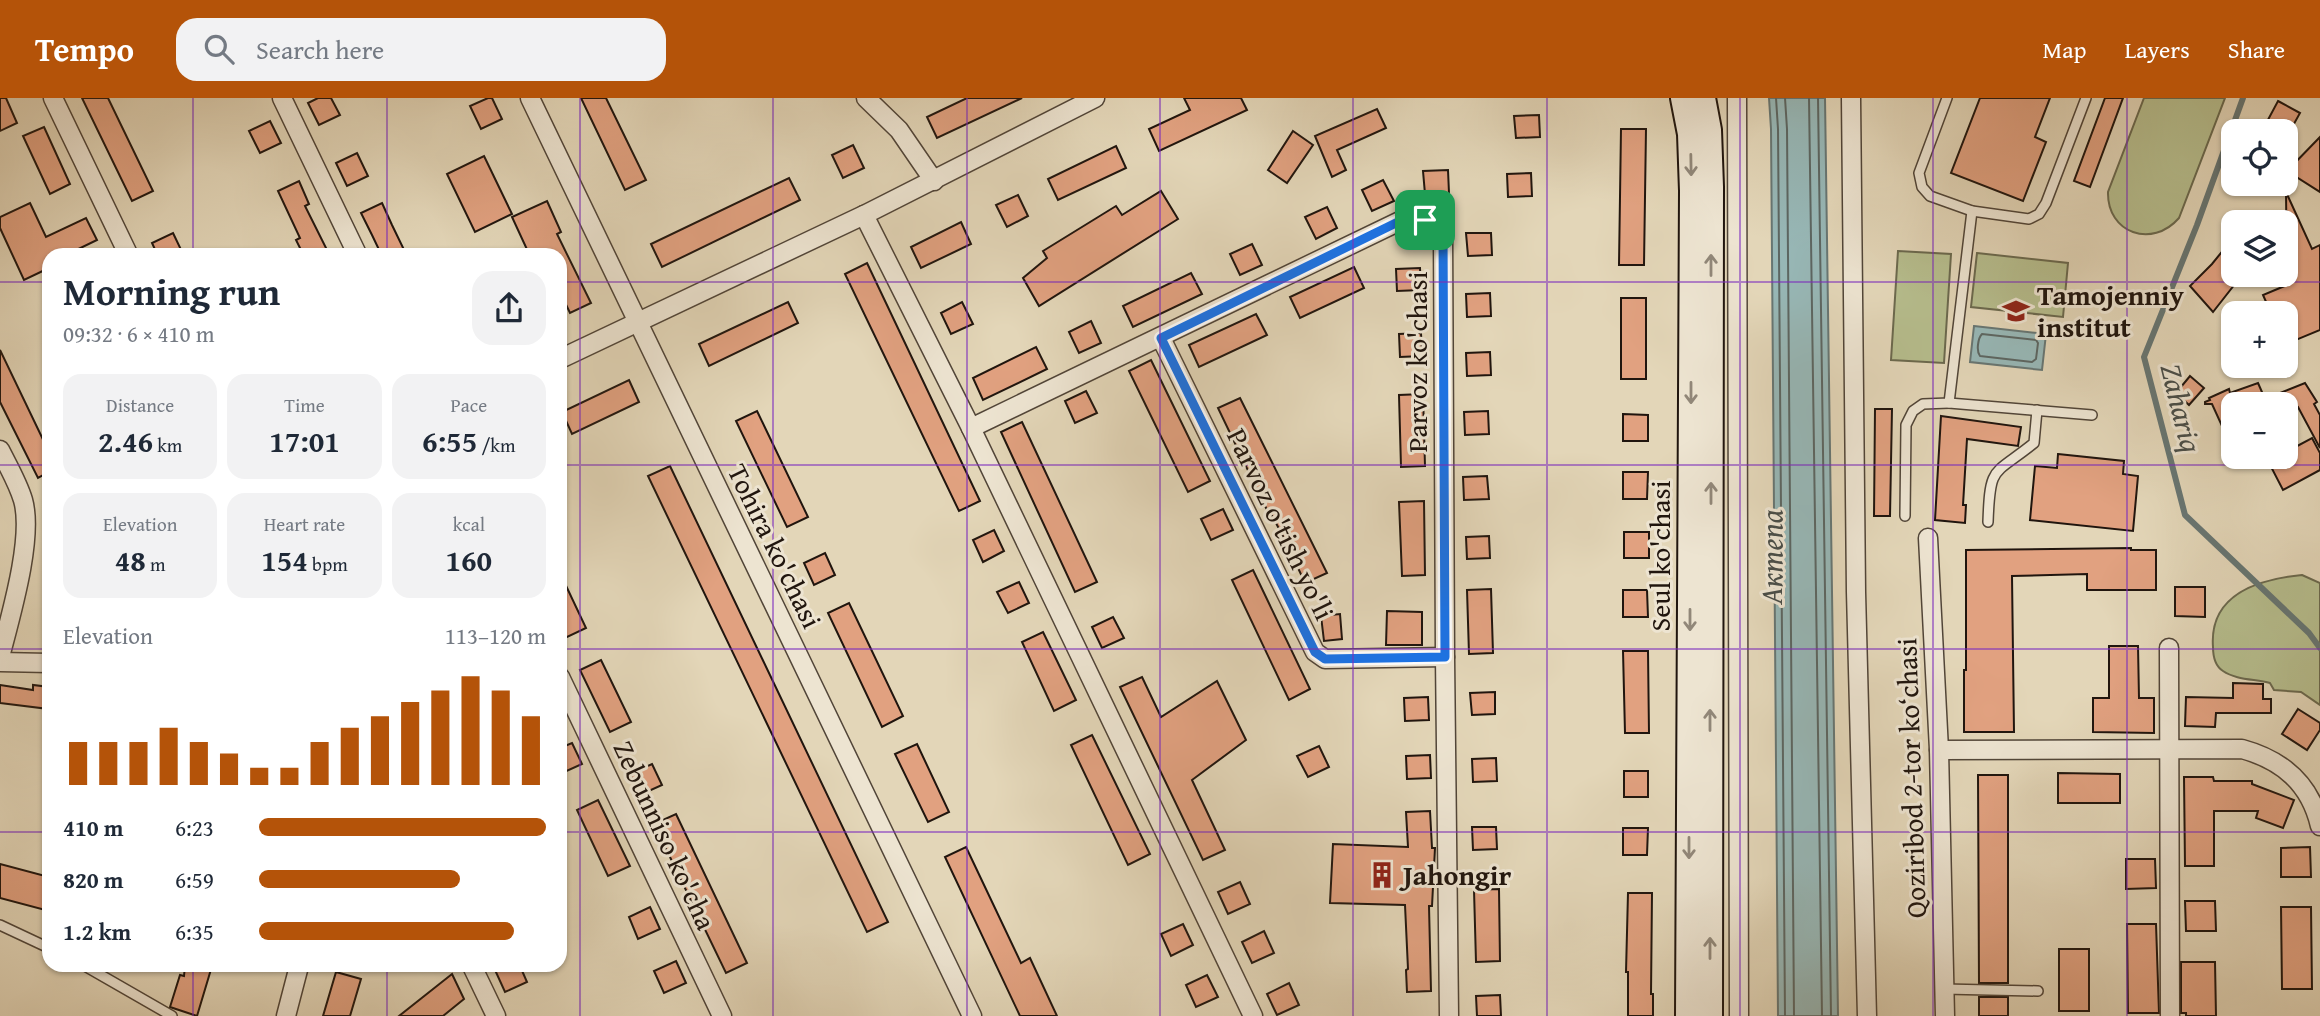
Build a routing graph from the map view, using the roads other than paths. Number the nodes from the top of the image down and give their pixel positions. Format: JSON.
{"nodes":[{"id":1,"x":53,"y":98,"type":"edge"},
{"id":2,"x":282,"y":98,"type":"edge"},
{"id":3,"x":530,"y":98,"type":"edge"},
{"id":4,"x":866,"y":98,"type":"edge"},
{"id":5,"x":1095,"y":98,"type":"edge"},
{"id":6,"x":1683,"y":98,"type":"edge"},
{"id":7,"x":1703,"y":98,"type":"edge"},
{"id":8,"x":1737,"y":98,"type":"edge"},
{"id":9,"x":1851,"y":98,"type":"edge"},
{"id":10,"x":1947,"y":98,"type":"edge"},
{"id":11,"x":2086,"y":98,"type":"edge"},
{"id":12,"x":933,"y":181,"type":"junction"},
{"id":13,"x":1972,"y":211,"type":"junction"},
{"id":14,"x":864,"y":215,"type":"junction"},
{"id":15,"x":125,"y":248,"type":"edge"},
{"id":16,"x":354,"y":248,"type":"edge"},
{"id":17,"x":638,"y":321,"type":"junction"},
{"id":18,"x":1161,"y":338,"type":"junction"},
{"id":19,"x":567,"y":356,"type":"edge"},
{"id":20,"x":1949,"y":403,"type":"junction"},
{"id":21,"x":2037,"y":410,"type":"junction"},
{"id":22,"x":2092,"y":415,"type":"dead end"},
{"id":23,"x":971,"y":428,"type":"junction"},
{"id":24,"x":0,"y":450,"type":"edge"},
{"id":25,"x":1905,"y":516,"type":"dead end"},
{"id":26,"x":1988,"y":522,"type":"dead end"},
{"id":27,"x":1928,"y":538,"type":"dead end"},
{"id":28,"x":2169,"y":648,"type":"dead end"},
{"id":29,"x":0,"y":657,"type":"edge"},
{"id":30,"x":1445,"y":657,"type":"junction"},
{"id":31,"x":0,"y":662,"type":"edge"},
{"id":32,"x":42,"y":663,"type":"edge"},
{"id":33,"x":567,"y":692,"type":"edge"},
{"id":34,"x":2168,"y":749,"type":"junction"},
{"id":35,"x":1939,"y":750,"type":"junction"},
{"id":36,"x":2320,"y":826,"type":"edge"},
{"id":37,"x":0,"y":925,"type":"edge"},
{"id":38,"x":42,"y":945,"type":"edge"},
{"id":39,"x":95,"y":972,"type":"edge"},
{"id":40,"x":297,"y":972,"type":"edge"},
{"id":41,"x":475,"y":972,"type":"edge"},
{"id":42,"x":1944,"y":989,"type":"junction"},
{"id":43,"x":2038,"y":991,"type":"dead end"},
{"id":44,"x":172,"y":1016,"type":"edge"},
{"id":45,"x":286,"y":1016,"type":"edge"},
{"id":46,"x":496,"y":1016,"type":"edge"},
{"id":47,"x":722,"y":1016,"type":"edge"},
{"id":48,"x":972,"y":1016,"type":"edge"},
{"id":49,"x":1253,"y":1016,"type":"edge"},
{"id":50,"x":1449,"y":1016,"type":"edge"},
{"id":51,"x":1688,"y":1016,"type":"edge"},
{"id":52,"x":1710,"y":1016,"type":"edge"},
{"id":53,"x":1740,"y":1016,"type":"edge"},
{"id":54,"x":1867,"y":1016,"type":"edge"},
{"id":55,"x":1945,"y":1016,"type":"edge"},
{"id":56,"x":2170,"y":1016,"type":"edge"}],
"edges":[{"from":1,"to":15,"type":"street"},
{"from":2,"to":16,"type":"street"},
{"from":3,"to":17,"type":"street","name":"Tohira ko'chasi"},
{"from":4,"to":12,"type":"street"},
{"from":5,"to":12,"type":"street"},
{"from":6,"to":51,"type":"main road","name":"Seul ko'chasi","one_way":true},
{"from":52,"to":7,"type":"main road","name":"Seul ko'chasi","one_way":true},
{"from":8,"to":53,"type":"street"},
{"from":9,"to":54,"type":"street"},
{"from":10,"to":13,"type":"lane"},
{"from":11,"to":13,"type":"lane"},
{"from":12,"to":14,"type":"street"},
{"from":13,"to":20,"type":"lane"},
{"from":14,"to":17,"type":"street"},
{"from":14,"to":23,"type":"street"},
{"from":17,"to":19,"type":"street"},
{"from":17,"to":48,"type":"street","name":"Tohira ko'chasi"},
{"from":18,"to":23,"type":"street","name":"Parvoz ko'chasi"},
{"from":18,"to":30,"type":"street","name":"Parvoz o'tish yo'li"},
{"from":18,"to":30,"type":"street","name":"Parvoz ko'chasi"},
{"from":20,"to":21,"type":"lane"},
{"from":20,"to":25,"type":"lane"},
{"from":21,"to":22,"type":"lane"},
{"from":21,"to":26,"type":"lane"},
{"from":23,"to":49,"type":"street"},
{"from":24,"to":29,"type":"street"},
{"from":27,"to":35,"type":"street","name":"Qoziribod 2-tor ko‘chasi"},
{"from":28,"to":34,"type":"street"},
{"from":30,"to":50,"type":"street","name":"Parvoz ko'chasi"},
{"from":31,"to":32,"type":"street"},
{"from":33,"to":47,"type":"street","name":"Zebunniso ko'cha"},
{"from":34,"to":35,"type":"street"},
{"from":34,"to":36,"type":"street"},
{"from":34,"to":56,"type":"street"},
{"from":35,"to":42,"type":"street","name":"Qoziribod 2-tor ko‘chasi"},
{"from":37,"to":38,"type":"lane"},
{"from":39,"to":44,"type":"lane"},
{"from":40,"to":45,"type":"street"},
{"from":41,"to":46,"type":"street"},
{"from":42,"to":43,"type":"lane"},
{"from":42,"to":55,"type":"street","name":"Qoziribod 2-tor ko‘chasi"}]}
